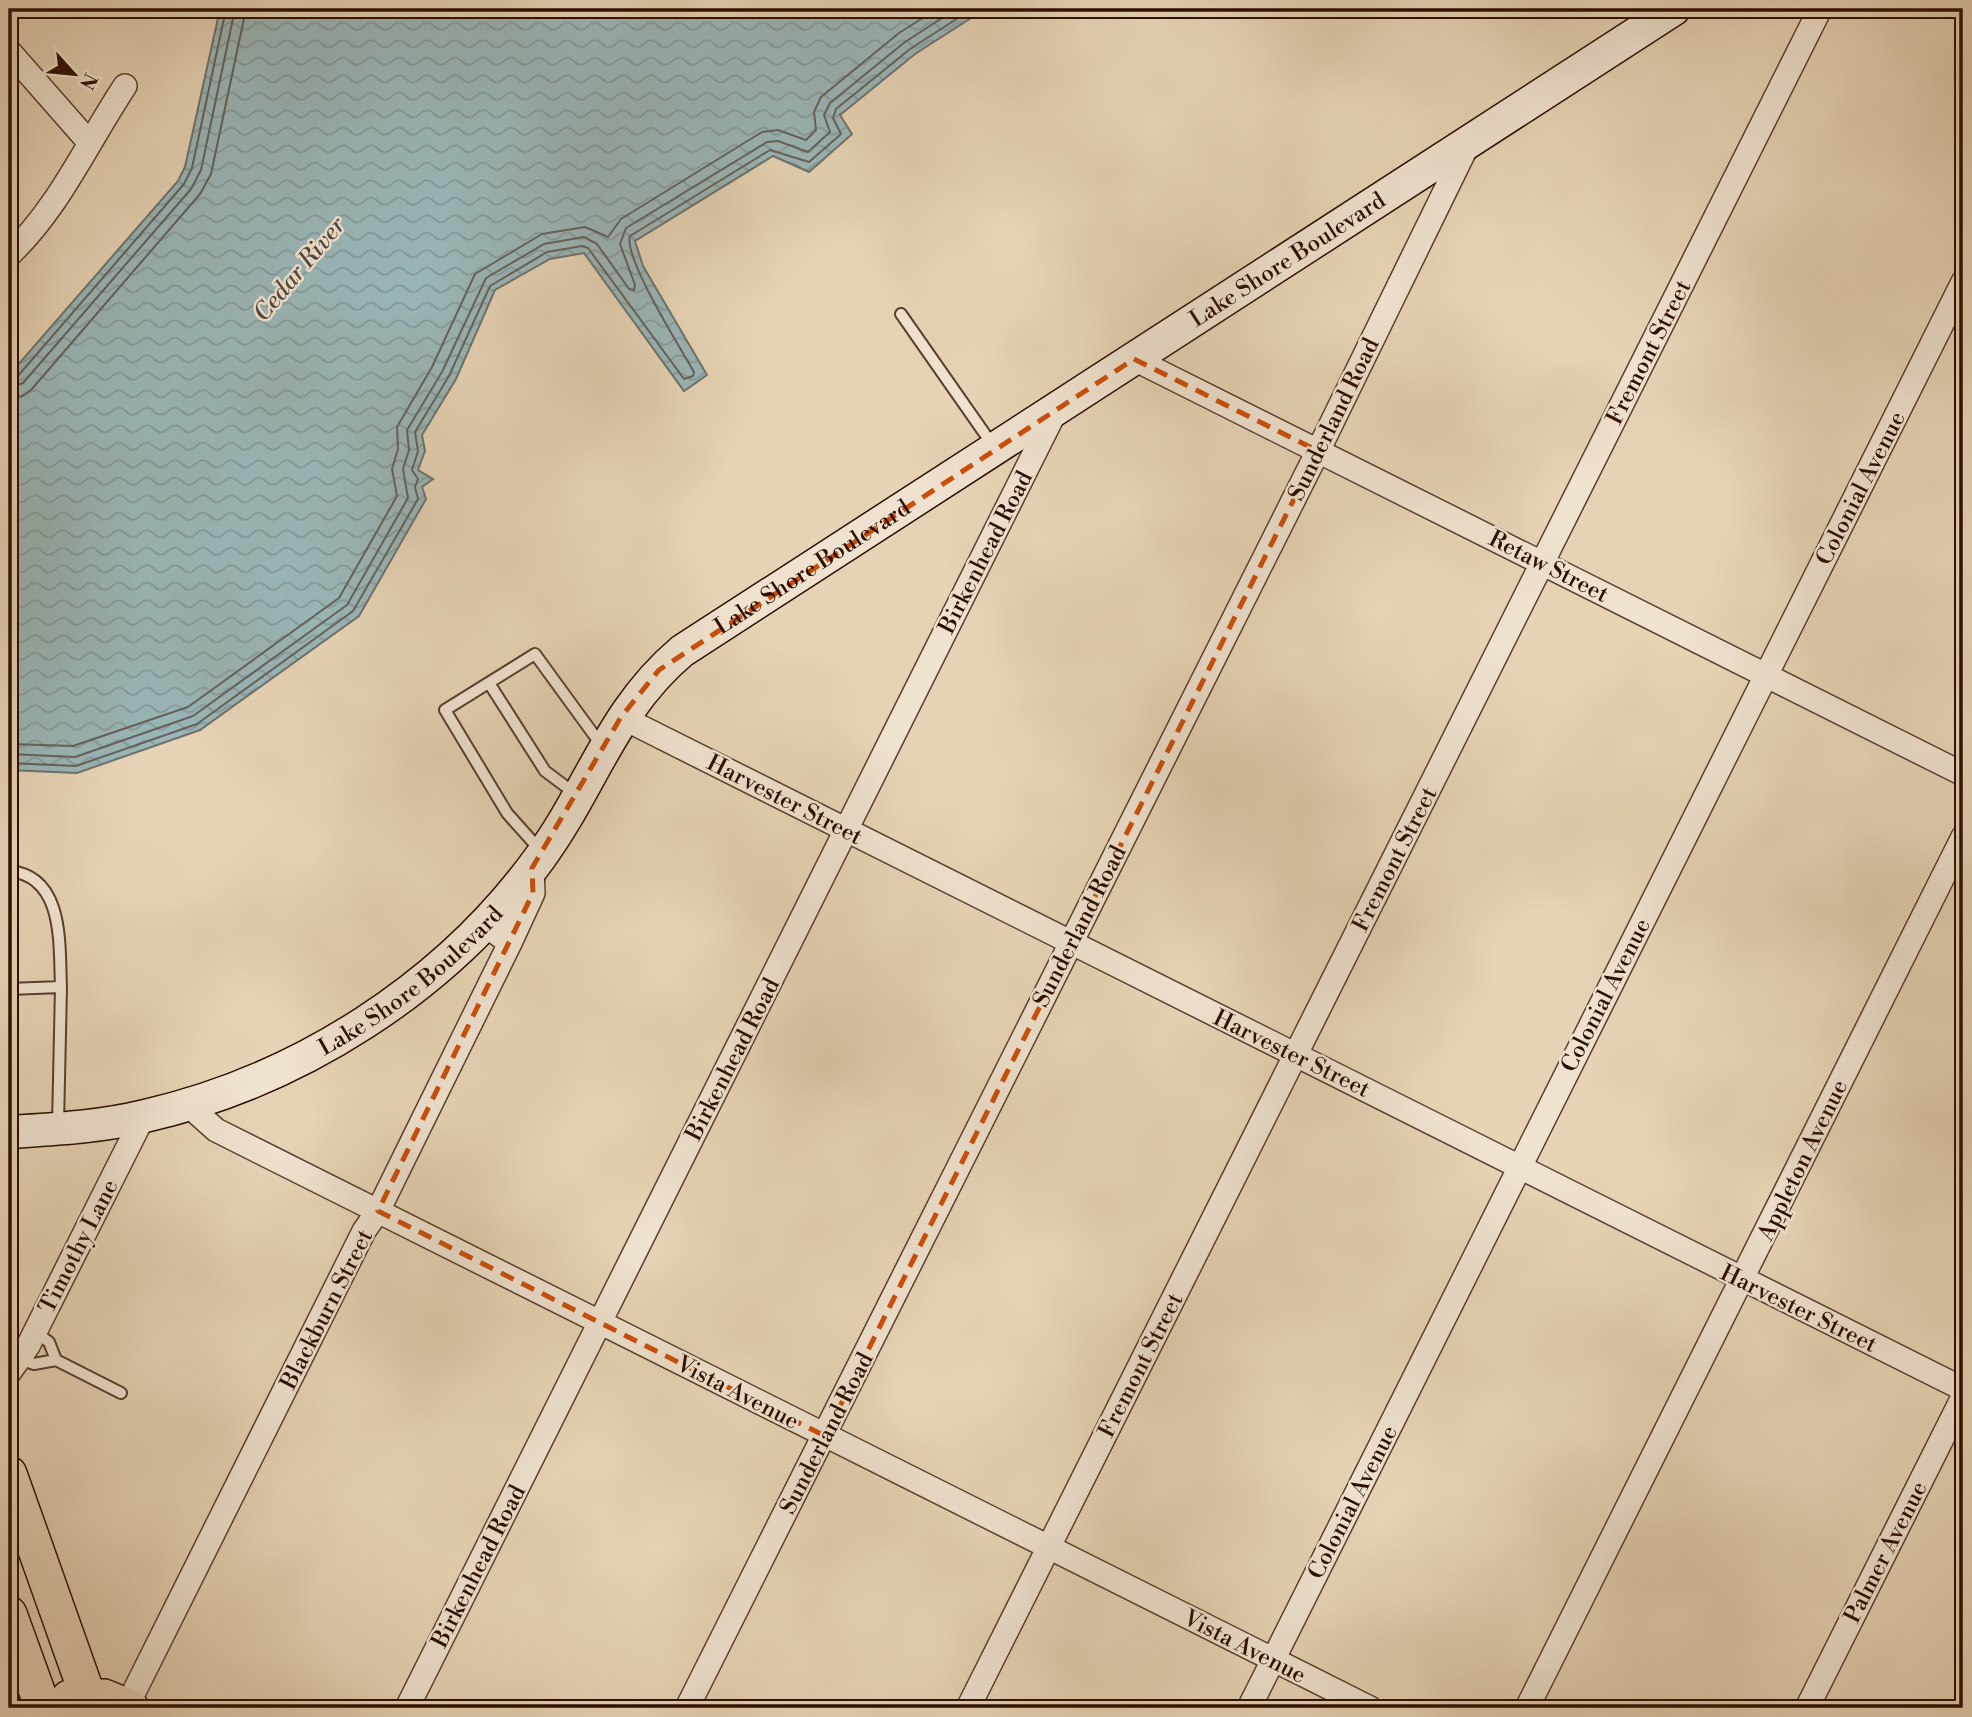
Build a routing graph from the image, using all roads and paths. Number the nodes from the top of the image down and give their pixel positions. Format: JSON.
{"nodes":[{"id":1,"x":1674,"y":9,"type":"edge"},
{"id":2,"x":1820,"y":9,"type":"edge"},
{"id":3,"x":9,"y":51,"type":"edge"},
{"id":4,"x":125,"y":86,"type":"dead end"},
{"id":5,"x":88,"y":142,"type":"junction"},
{"id":6,"x":1469,"y":142,"type":"junction"},
{"id":7,"x":9,"y":255,"type":"edge"},
{"id":8,"x":1963,"y":282,"type":"edge"},
{"id":9,"x":901,"y":314,"type":"dead end"},
{"id":10,"x":1134,"y":359,"type":"junction"},
{"id":11,"x":1056,"y":410,"type":"junction"},
{"id":12,"x":995,"y":449,"type":"junction"},
{"id":13,"x":1318,"y":451,"type":"junction"},
{"id":14,"x":1542,"y":563,"type":"junction"},
{"id":15,"x":1766,"y":675,"type":"junction"},
{"id":16,"x":489,"y":683,"type":"junction"},
{"id":17,"x":621,"y":717,"type":"junction"},
{"id":18,"x":604,"y":748,"type":"junction"},
{"id":19,"x":1963,"y":774,"type":"edge"},
{"id":20,"x":577,"y":795,"type":"junction"},
{"id":21,"x":846,"y":830,"type":"junction"},
{"id":22,"x":1963,"y":837,"type":"edge"},
{"id":23,"x":537,"y":861,"type":"junction"},
{"id":24,"x":9,"y":871,"type":"edge"},
{"id":25,"x":482,"y":923,"type":"junction"},
{"id":26,"x":510,"y":943,"type":"junction"},
{"id":27,"x":1071,"y":943,"type":"junction"},
{"id":28,"x":61,"y":987,"type":"junction"},
{"id":29,"x":9,"y":989,"type":"edge"},
{"id":30,"x":1296,"y":1055,"type":"junction"},
{"id":31,"x":188,"y":1105,"type":"junction"},
{"id":32,"x":144,"y":1117,"type":"junction"},
{"id":33,"x":58,"y":1129,"type":"junction"},
{"id":34,"x":9,"y":1132,"type":"edge"},
{"id":35,"x":1519,"y":1167,"type":"junction"},
{"id":36,"x":378,"y":1211,"type":"junction"},
{"id":37,"x":1743,"y":1280,"type":"junction"},
{"id":38,"x":600,"y":1322,"type":"junction"},
{"id":39,"x":35,"y":1332,"type":"junction"},
{"id":40,"x":56,"y":1360,"type":"junction"},
{"id":41,"x":14,"y":1366,"type":"edge"},
{"id":42,"x":1963,"y":1390,"type":"edge"},
{"id":43,"x":121,"y":1393,"type":"dead end"},
{"id":44,"x":1963,"y":1396,"type":"edge"},
{"id":45,"x":825,"y":1436,"type":"junction"},
{"id":46,"x":9,"y":1474,"type":"edge"},
{"id":47,"x":1048,"y":1548,"type":"junction"},
{"id":48,"x":9,"y":1614,"type":"edge"},
{"id":49,"x":1273,"y":1660,"type":"junction"},
{"id":50,"x":90,"y":1702,"type":"edge"},
{"id":51,"x":42,"y":1705,"type":"edge"},
{"id":52,"x":129,"y":1707,"type":"edge"},
{"id":53,"x":407,"y":1708,"type":"edge"},
{"id":54,"x":687,"y":1708,"type":"edge"},
{"id":55,"x":968,"y":1708,"type":"edge"},
{"id":56,"x":1249,"y":1708,"type":"edge"},
{"id":57,"x":1370,"y":1708,"type":"edge"},
{"id":58,"x":1527,"y":1708,"type":"edge"},
{"id":59,"x":1807,"y":1708,"type":"edge"}],
"edges":[{"from":1,"to":6,"type":"street","name":"Lake Shore Boulevard"},
{"from":2,"to":14,"type":"street","name":"Fremont Street"},
{"from":3,"to":5,"type":"street"},
{"from":4,"to":5,"type":"street"},
{"from":5,"to":7,"type":"street"},
{"from":6,"to":10,"type":"street","name":"Lake Shore Boulevard"},
{"from":6,"to":13,"type":"street","name":"Sunderland Road"},
{"from":8,"to":15,"type":"street","name":"Colonial Avenue"},
{"from":9,"to":12,"type":"lane"},
{"from":10,"to":11,"type":"street","name":"Lake Shore Boulevard"},
{"from":10,"to":13,"type":"street","name":"Retaw Street"},
{"from":11,"to":12,"type":"street","name":"Lake Shore Boulevard"},
{"from":11,"to":21,"type":"street","name":"Birkenhead Road"},
{"from":12,"to":17,"type":"street","name":"Lake Shore Boulevard"},
{"from":13,"to":14,"type":"street","name":"Retaw Street"},
{"from":13,"to":27,"type":"street","name":"Sunderland Road"},
{"from":14,"to":15,"type":"street","name":"Retaw Street"},
{"from":14,"to":30,"type":"street","name":"Fremont Street"},
{"from":15,"to":19,"type":"street","name":"Retaw Street"},
{"from":15,"to":35,"type":"street","name":"Colonial Avenue"},
{"from":16,"to":18,"type":"lane"},
{"from":16,"to":20,"type":"lane"},
{"from":16,"to":23,"type":"lane"},
{"from":17,"to":18,"type":"street","name":"Lake Shore Boulevard"},
{"from":17,"to":21,"type":"street","name":"Harvester Street"},
{"from":18,"to":20,"type":"street","name":"Lake Shore Boulevard"},
{"from":20,"to":23,"type":"street","name":"Lake Shore Boulevard"},
{"from":21,"to":27,"type":"street","name":"Harvester Street"},
{"from":21,"to":38,"type":"street","name":"Birkenhead Road"},
{"from":22,"to":37,"type":"street","name":"Appleton Avenue"},
{"from":23,"to":25,"type":"street","name":"Lake Shore Boulevard"},
{"from":23,"to":26,"type":"street","name":"Blackburn Street"},
{"from":24,"to":28,"type":"lane"},
{"from":25,"to":26,"type":"street"},
{"from":25,"to":31,"type":"street","name":"Lake Shore Boulevard"},
{"from":26,"to":36,"type":"street","name":"Blackburn Street"},
{"from":27,"to":30,"type":"street","name":"Harvester Street"},
{"from":27,"to":45,"type":"street","name":"Sunderland Road"},
{"from":28,"to":29,"type":"lane"},
{"from":28,"to":33,"type":"lane"},
{"from":30,"to":35,"type":"street","name":"Harvester Street"},
{"from":30,"to":47,"type":"street","name":"Fremont Street"},
{"from":31,"to":32,"type":"street","name":"Lake Shore Boulevard"},
{"from":31,"to":36,"type":"street","name":"Vista Avenue"},
{"from":32,"to":33,"type":"street","name":"Lake Shore Boulevard"},
{"from":32,"to":39,"type":"street","name":"Timothy Lane"},
{"from":33,"to":34,"type":"street","name":"Lake Shore Boulevard"},
{"from":35,"to":37,"type":"street","name":"Harvester Street"},
{"from":35,"to":49,"type":"street","name":"Colonial Avenue"},
{"from":36,"to":38,"type":"street","name":"Vista Avenue"},
{"from":36,"to":52,"type":"street","name":"Blackburn Street"},
{"from":37,"to":42,"type":"street","name":"Harvester Street"},
{"from":37,"to":58,"type":"street","name":"Appleton Avenue"},
{"from":38,"to":45,"type":"street","name":"Vista Avenue"},
{"from":38,"to":53,"type":"street","name":"Birkenhead Road"},
{"from":39,"to":40,"type":"lane"},
{"from":39,"to":41,"type":"street","name":"Timothy Lane"},
{"from":40,"to":41,"type":"lane"},
{"from":40,"to":43,"type":"lane"},
{"from":44,"to":59,"type":"street","name":"Palmer Avenue"},
{"from":45,"to":47,"type":"street","name":"Vista Avenue"},
{"from":45,"to":54,"type":"street","name":"Sunderland Road"},
{"from":46,"to":50,"type":"main road"},
{"from":47,"to":49,"type":"street","name":"Vista Avenue"},
{"from":47,"to":55,"type":"street","name":"Fremont Street"},
{"from":48,"to":51,"type":"main road"},
{"from":49,"to":56,"type":"street","name":"Colonial Avenue"},
{"from":49,"to":57,"type":"street","name":"Vista Avenue"},
{"from":50,"to":51,"type":"main road"},
{"from":50,"to":52,"type":"main road"}]}
